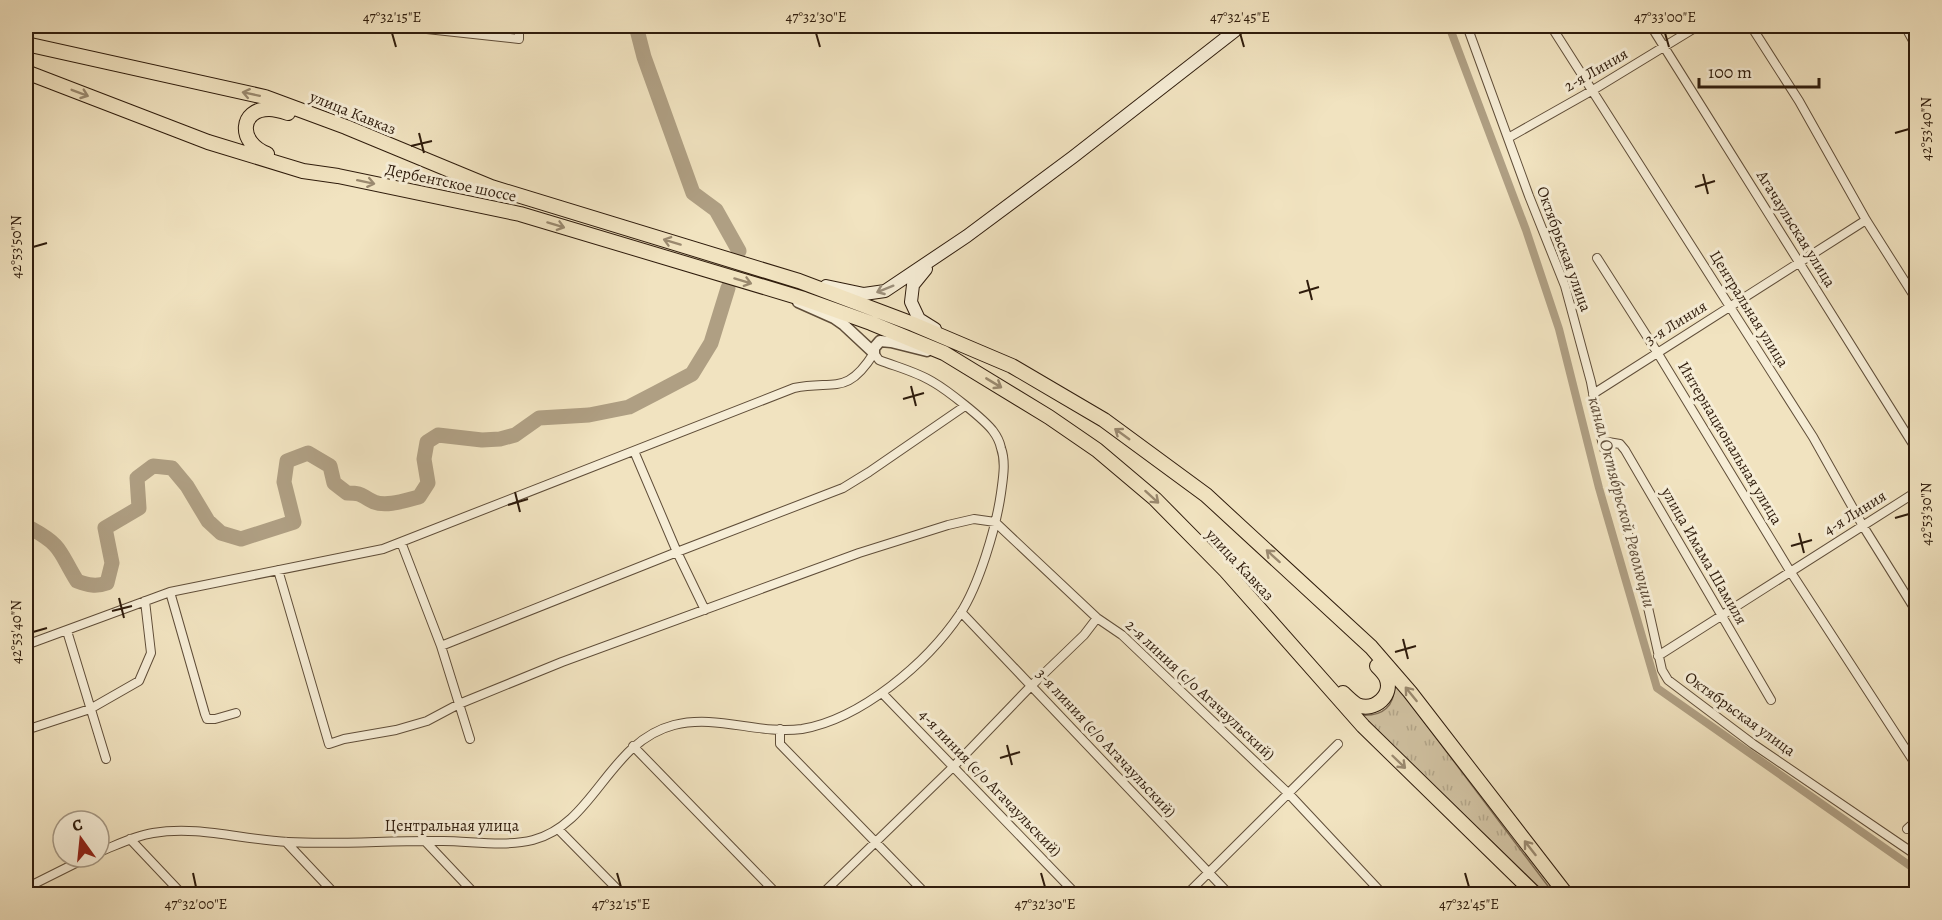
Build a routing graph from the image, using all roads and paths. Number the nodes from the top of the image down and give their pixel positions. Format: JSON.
{"nodes":[{"id":1,"x":399,"y":26,"type":"edge"},
{"id":2,"x":519,"y":26,"type":"edge"},
{"id":3,"x":1240,"y":26,"type":"edge"},
{"id":4,"x":1467,"y":26,"type":"edge"},
{"id":5,"x":1551,"y":26,"type":"edge"},
{"id":6,"x":1651,"y":26,"type":"edge"},
{"id":7,"x":1698,"y":26,"type":"edge"},
{"id":8,"x":1751,"y":26,"type":"edge"},
{"id":9,"x":1905,"y":26,"type":"edge"},
{"id":10,"x":26,"y":44,"type":"edge"},
{"id":11,"x":1917,"y":46,"type":"edge"},
{"id":12,"x":1664,"y":47,"type":"junction"},
{"id":13,"x":26,"y":72,"type":"edge"},
{"id":14,"x":1593,"y":90,"type":"junction"},
{"id":15,"x":346,"y":127,"type":"junction"},
{"id":16,"x":1508,"y":138,"type":"junction"},
{"id":17,"x":338,"y":176,"type":"junction"},
{"id":18,"x":1866,"y":220,"type":"junction"},
{"id":19,"x":1597,"y":258,"type":"dead end"},
{"id":20,"x":935,"y":259,"type":"junction"},
{"id":21,"x":1799,"y":263,"type":"junction"},
{"id":22,"x":799,"y":281,"type":"junction"},
{"id":23,"x":769,"y":288,"type":"junction"},
{"id":24,"x":1917,"y":299,"type":"edge"},
{"id":25,"x":1729,"y":307,"type":"junction"},
{"id":26,"x":872,"y":323,"type":"joint"},
{"id":27,"x":951,"y":340,"type":"junction"},
{"id":28,"x":1658,"y":352,"type":"junction"},
{"id":29,"x":874,"y":353,"type":"junction"},
{"id":30,"x":944,"y":353,"type":"junction"},
{"id":31,"x":1593,"y":394,"type":"junction"},
{"id":32,"x":965,"y":406,"type":"junction"},
{"id":33,"x":1602,"y":441,"type":"junction"},
{"id":34,"x":1917,"y":449,"type":"edge"},
{"id":35,"x":634,"y":451,"type":"junction"},
{"id":36,"x":1917,"y":492,"type":"edge"},
{"id":37,"x":995,"y":522,"type":"junction"},
{"id":38,"x":1863,"y":526,"type":"junction"},
{"id":39,"x":401,"y":542,"type":"junction"},
{"id":40,"x":677,"y":552,"type":"junction"},
{"id":41,"x":278,"y":570,"type":"junction"},
{"id":42,"x":1790,"y":571,"type":"junction"},
{"id":43,"x":170,"y":592,"type":"junction"},
{"id":44,"x":1317,"y":596,"type":"junction"},
{"id":45,"x":145,"y":601,"type":"junction"},
{"id":46,"x":705,"y":610,"type":"junction"},
{"id":47,"x":961,"y":612,"type":"junction"},
{"id":48,"x":1917,"y":612,"type":"edge"},
{"id":49,"x":1720,"y":615,"type":"junction"},
{"id":50,"x":1097,"y":618,"type":"junction"},
{"id":51,"x":1274,"y":627,"type":"junction"},
{"id":52,"x":67,"y":631,"type":"junction"},
{"id":53,"x":26,"y":645,"type":"edge"},
{"id":54,"x":441,"y":646,"type":"junction"},
{"id":55,"x":1658,"y":656,"type":"junction"},
{"id":56,"x":1031,"y":686,"type":"junction"},
{"id":57,"x":882,"y":693,"type":"junction"},
{"id":58,"x":1771,"y":700,"type":"dead end"},
{"id":59,"x":459,"y":704,"type":"junction"},
{"id":60,"x":90,"y":709,"type":"junction"},
{"id":61,"x":236,"y":713,"type":"dead end"},
{"id":62,"x":780,"y":729,"type":"junction"},
{"id":63,"x":26,"y":730,"type":"edge"},
{"id":64,"x":470,"y":739,"type":"dead end"},
{"id":65,"x":1338,"y":744,"type":"dead end"},
{"id":66,"x":633,"y":746,"type":"junction"},
{"id":67,"x":106,"y":759,"type":"dead end"},
{"id":68,"x":1917,"y":765,"type":"edge"},
{"id":69,"x":954,"y":766,"type":"junction"},
{"id":70,"x":1289,"y":794,"type":"junction"},
{"id":71,"x":1917,"y":821,"type":"edge"},
{"id":72,"x":558,"y":829,"type":"junction"},
{"id":73,"x":1906,"y":829,"type":"dead end"},
{"id":74,"x":130,"y":839,"type":"junction"},
{"id":75,"x":424,"y":840,"type":"junction"},
{"id":76,"x":875,"y":841,"type":"junction"},
{"id":77,"x":286,"y":842,"type":"junction"},
{"id":78,"x":111,"y":847,"type":"edge"},
{"id":79,"x":1917,"y":855,"type":"edge"},
{"id":80,"x":64,"y":869,"type":"edge"},
{"id":81,"x":1208,"y":873,"type":"junction"},
{"id":82,"x":26,"y":888,"type":"edge"},
{"id":83,"x":1378,"y":889,"type":"dead end"},
{"id":84,"x":182,"y":894,"type":"edge"},
{"id":85,"x":335,"y":894,"type":"edge"},
{"id":86,"x":475,"y":894,"type":"edge"},
{"id":87,"x":622,"y":894,"type":"edge"},
{"id":88,"x":777,"y":894,"type":"edge"},
{"id":89,"x":822,"y":894,"type":"edge"},
{"id":90,"x":926,"y":894,"type":"edge"},
{"id":91,"x":1076,"y":894,"type":"edge"},
{"id":92,"x":1186,"y":894,"type":"edge"},
{"id":93,"x":1229,"y":894,"type":"edge"},
{"id":94,"x":1535,"y":894,"type":"edge"},
{"id":95,"x":1566,"y":894,"type":"edge"}],
"edges":[{"from":1,"to":2,"type":"street"},
{"from":3,"to":20,"type":"main road"},
{"from":4,"to":16,"type":"street","name":"Октябрьская улица"},
{"from":5,"to":14,"type":"street","name":"Центральная улица"},
{"from":6,"to":12,"type":"street","name":"Агачаульская улица"},
{"from":7,"to":12,"type":"street","name":"2-я Линия"},
{"from":8,"to":18,"type":"street"},
{"from":9,"to":11,"type":"street"},
{"from":15,"to":10,"type":"highway","name":"улица Кавказ","one_way":true},
{"from":12,"to":14,"type":"street","name":"2-я Линия"},
{"from":12,"to":21,"type":"street","name":"Агачаульская улица"},
{"from":13,"to":17,"type":"highway","name":"Дербентское шоссе","one_way":true},
{"from":14,"to":16,"type":"street","name":"2-я Линия"},
{"from":14,"to":25,"type":"street","name":"Центральная улица"},
{"from":15,"to":17,"type":"highway"},
{"from":22,"to":15,"type":"highway","name":"улица Кавказ","one_way":true},
{"from":16,"to":31,"type":"street","name":"Октябрьская улица"},
{"from":17,"to":23,"type":"highway","name":"Дербентское шоссе","one_way":true},
{"from":18,"to":21,"type":"street","name":"3-я Линия"},
{"from":18,"to":24,"type":"street"},
{"from":19,"to":28,"type":"street","name":"Интернациональная улица"},
{"from":20,"to":22,"type":"main road","one_way":true},
{"from":20,"to":27,"type":"main road"},
{"from":21,"to":25,"type":"street","name":"3-я Линия"},
{"from":21,"to":34,"type":"street","name":"Агачаульская улица"},
{"from":22,"to":27,"type":"highway","name":"улица Кавказ"},
{"from":23,"to":26,"type":"highway","name":"Дербентское шоссе"},
{"from":23,"to":29,"type":"street"},
{"from":25,"to":28,"type":"street","name":"3-я Линия"},
{"from":25,"to":38,"type":"street","name":"Центральная улица"},
{"from":26,"to":30,"type":"highway","name":"улица Кавказ"},
{"from":44,"to":27,"type":"highway","name":"улица Кавказ","one_way":true},
{"from":28,"to":31,"type":"street","name":"3-я Линия"},
{"from":28,"to":42,"type":"street","name":"Интернациональная улица"},
{"from":29,"to":30,"type":"street"},
{"from":29,"to":32,"type":"street","name":"Центральная улица"},
{"from":29,"to":35,"type":"street"},
{"from":30,"to":51,"type":"highway","name":"улица Кавказ","one_way":true},
{"from":31,"to":33,"type":"street","name":"Октябрьская улица"},
{"from":32,"to":37,"type":"street","name":"Центральная улица"},
{"from":32,"to":40,"type":"street"},
{"from":33,"to":49,"type":"street","name":"улица Имама Шамиля"},
{"from":33,"to":55,"type":"street","name":"Октябрьская улица"},
{"from":35,"to":39,"type":"street"},
{"from":35,"to":40,"type":"street"},
{"from":36,"to":38,"type":"street","name":"4-я Линия"},
{"from":37,"to":46,"type":"street"},
{"from":37,"to":47,"type":"street","name":"Центральная улица"},
{"from":37,"to":50,"type":"street","name":"2-я линия (с/о Агачаульский)"},
{"from":38,"to":42,"type":"street","name":"4-я Линия"},
{"from":38,"to":48,"type":"street","name":"Центральная улица"},
{"from":39,"to":41,"type":"street"},
{"from":39,"to":54,"type":"street"},
{"from":40,"to":46,"type":"street"},
{"from":40,"to":54,"type":"street"},
{"from":41,"to":43,"type":"street"},
{"from":41,"to":59,"type":"street"},
{"from":42,"to":49,"type":"street","name":"4-я Линия"},
{"from":42,"to":68,"type":"street","name":"Интернациональная улица"},
{"from":43,"to":45,"type":"street"},
{"from":43,"to":61,"type":"street"},
{"from":44,"to":51,"type":"highway"},
{"from":95,"to":44,"type":"highway","one_way":true},
{"from":45,"to":52,"type":"street"},
{"from":45,"to":60,"type":"street"},
{"from":46,"to":59,"type":"street"},
{"from":47,"to":56,"type":"street","name":"3-я линия (с/о Агачаульский)"},
{"from":47,"to":57,"type":"street","name":"Центральная улица"},
{"from":49,"to":55,"type":"street","name":"4-я Линия"},
{"from":49,"to":58,"type":"street","name":"улица Имама Шамиля"},
{"from":50,"to":56,"type":"street"},
{"from":50,"to":70,"type":"street","name":"2-я линия (с/о Агачаульский)"},
{"from":51,"to":94,"type":"highway","name":"улица Кавказ","one_way":true},
{"from":52,"to":53,"type":"street"},
{"from":52,"to":60,"type":"street"},
{"from":54,"to":59,"type":"street"},
{"from":55,"to":79,"type":"street","name":"Октябрьская улица"},
{"from":56,"to":69,"type":"street"},
{"from":56,"to":81,"type":"street","name":"3-я линия (с/о Агачаульский)"},
{"from":57,"to":62,"type":"street","name":"Центральная улица"},
{"from":57,"to":69,"type":"street","name":"4-я линия (с/о Агачаульский)"},
{"from":59,"to":64,"type":"street"},
{"from":60,"to":63,"type":"street"},
{"from":60,"to":67,"type":"street"},
{"from":62,"to":66,"type":"street","name":"Центральная улица"},
{"from":62,"to":76,"type":"street"},
{"from":65,"to":70,"type":"street"},
{"from":66,"to":72,"type":"street","name":"Центральная улица"},
{"from":66,"to":88,"type":"street"},
{"from":69,"to":76,"type":"street"},
{"from":69,"to":91,"type":"street","name":"4-я линия (с/о Агачаульский)"},
{"from":70,"to":81,"type":"street"},
{"from":70,"to":83,"type":"street","name":"2-я линия (с/о Агачаульский)"},
{"from":71,"to":73,"type":"street"},
{"from":72,"to":75,"type":"street","name":"Центральная улица"},
{"from":72,"to":87,"type":"street"},
{"from":74,"to":77,"type":"street","name":"Центральная улица"},
{"from":74,"to":78,"type":"street","name":"Центральная улица"},
{"from":74,"to":84,"type":"street"},
{"from":75,"to":77,"type":"street","name":"Центральная улица"},
{"from":75,"to":86,"type":"street"},
{"from":76,"to":89,"type":"street"},
{"from":76,"to":90,"type":"street"},
{"from":77,"to":85,"type":"street"},
{"from":80,"to":82,"type":"street"},
{"from":81,"to":92,"type":"street"},
{"from":81,"to":93,"type":"street","name":"3-я линия (с/о Агачаульский)"}]}
